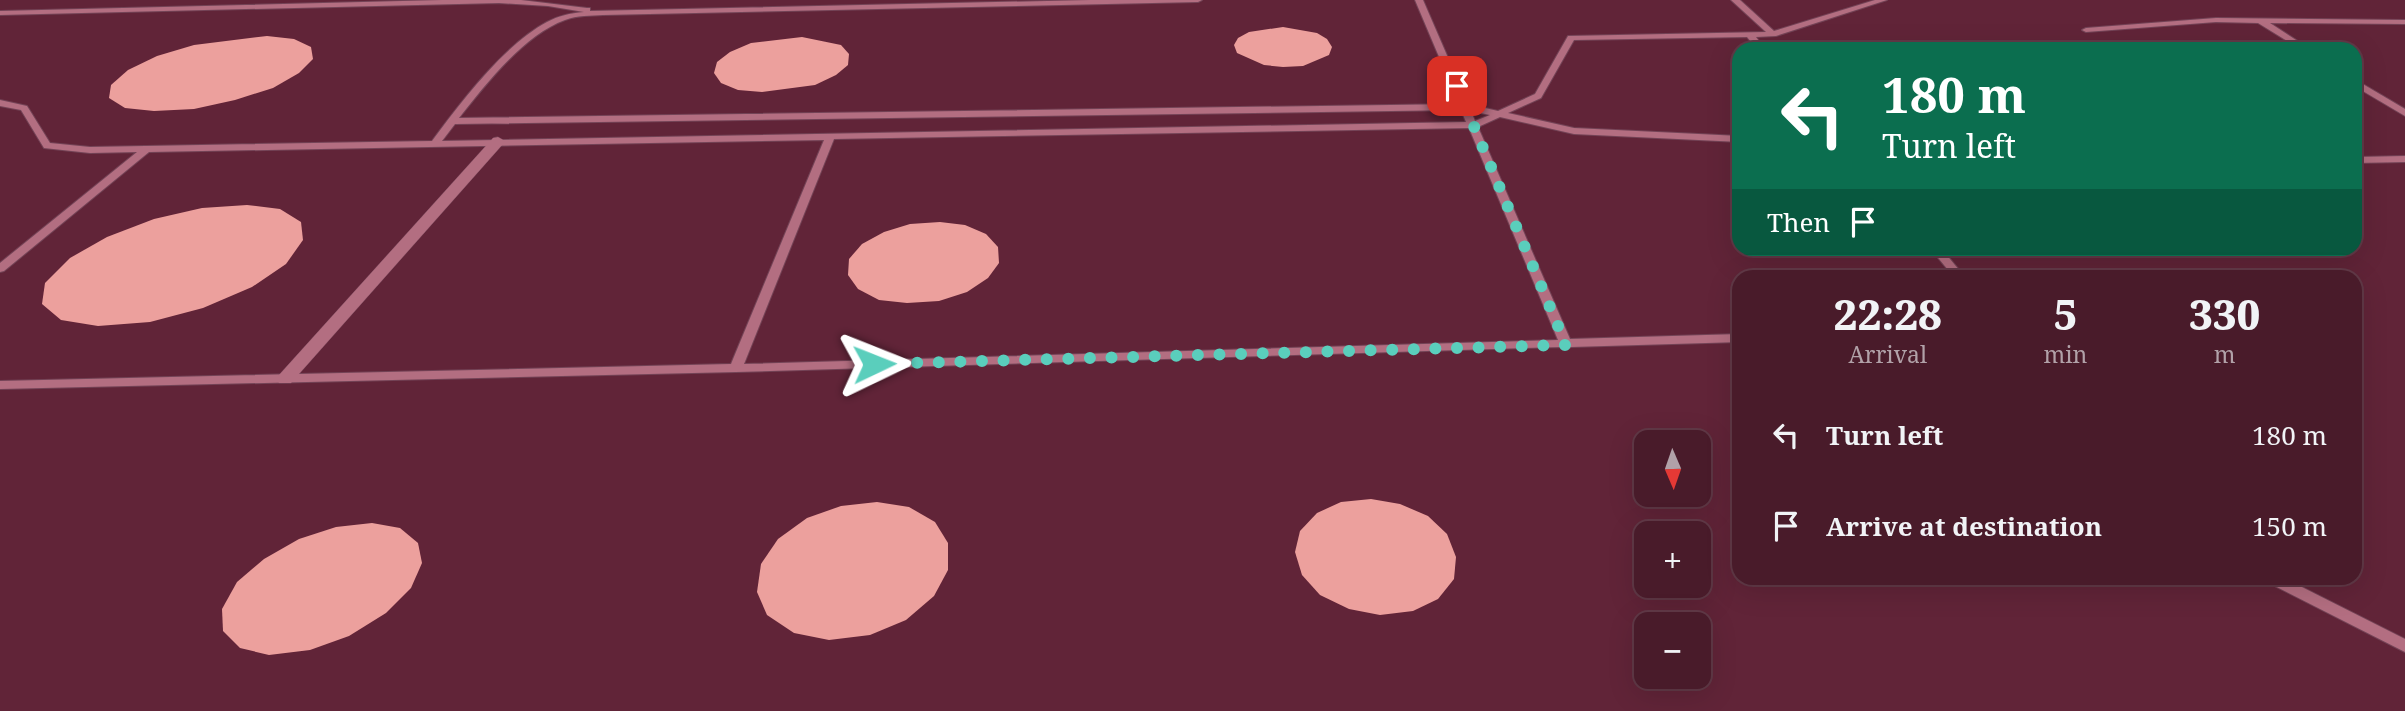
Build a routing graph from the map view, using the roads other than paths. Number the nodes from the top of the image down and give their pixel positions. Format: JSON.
{"nodes":[{"id":1,"x":780,"y":0,"type":"edge"},
{"id":2,"x":1198,"y":0,"type":"edge"},
{"id":3,"x":1419,"y":0,"type":"edge"},
{"id":4,"x":1735,"y":0,"type":"edge"},
{"id":5,"x":1883,"y":0,"type":"edge"},
{"id":6,"x":500,"y":1,"type":"edge"},
{"id":7,"x":774,"y":10,"type":"junction"},
{"id":8,"x":0,"y":13,"type":"edge"},
{"id":9,"x":603,"y":13,"type":"junction"},
{"id":10,"x":2259,"y":20,"type":"junction"},
{"id":11,"x":2405,"y":22,"type":"edge"},
{"id":12,"x":2086,"y":30,"type":"dead end"},
{"id":13,"x":1749,"y":34,"type":"junction"},
{"id":14,"x":1773,"y":34,"type":"junction"},
{"id":15,"x":1755,"y":42,"type":"edge"},
{"id":16,"x":2295,"y":42,"type":"edge"},
{"id":17,"x":2362,"y":87,"type":"edge"},
{"id":18,"x":0,"y":103,"type":"edge"},
{"id":19,"x":1467,"y":107,"type":"junction"},
{"id":20,"x":2405,"y":113,"type":"edge"},
{"id":21,"x":1499,"y":114,"type":"junction"},
{"id":22,"x":452,"y":121,"type":"junction"},
{"id":23,"x":1475,"y":125,"type":"junction"},
{"id":24,"x":830,"y":137,"type":"junction"},
{"id":25,"x":1732,"y":139,"type":"edge"},
{"id":26,"x":498,"y":141,"type":"junction"},
{"id":27,"x":436,"y":142,"type":"junction"},
{"id":28,"x":147,"y":149,"type":"junction"},
{"id":29,"x":2405,"y":159,"type":"edge"},
{"id":30,"x":2362,"y":160,"type":"edge"},
{"id":31,"x":1942,"y":256,"type":"edge"},
{"id":32,"x":0,"y":269,"type":"edge"},
{"id":33,"x":1954,"y":270,"type":"edge"},
{"id":34,"x":1732,"y":338,"type":"edge"},
{"id":35,"x":1566,"y":345,"type":"junction"},
{"id":36,"x":736,"y":368,"type":"junction"},
{"id":37,"x":285,"y":379,"type":"junction"},
{"id":38,"x":0,"y":385,"type":"edge"},
{"id":39,"x":2286,"y":585,"type":"edge"},
{"id":40,"x":2405,"y":646,"type":"edge"}],
"edges":[{"from":1,"to":7,"type":"lane"},
{"from":2,"to":7,"type":"lane"},
{"from":3,"to":19,"type":"lane"},
{"from":4,"to":14,"type":"lane"},
{"from":5,"to":14,"type":"lane"},
{"from":6,"to":8,"type":"lane"},
{"from":6,"to":9,"type":"lane"},
{"from":7,"to":9,"type":"lane"},
{"from":9,"to":22,"type":"lane"},
{"from":10,"to":11,"type":"lane"},
{"from":10,"to":12,"type":"lane"},
{"from":10,"to":16,"type":"lane"},
{"from":13,"to":14,"type":"lane"},
{"from":13,"to":15,"type":"lane"},
{"from":13,"to":21,"type":"lane"},
{"from":17,"to":20,"type":"lane"},
{"from":18,"to":28,"type":"lane"},
{"from":19,"to":21,"type":"lane"},
{"from":19,"to":22,"type":"lane"},
{"from":19,"to":23,"type":"lane"},
{"from":21,"to":23,"type":"lane"},
{"from":21,"to":25,"type":"lane"},
{"from":22,"to":27,"type":"lane"},
{"from":23,"to":24,"type":"lane"},
{"from":23,"to":35,"type":"lane"},
{"from":24,"to":26,"type":"lane"},
{"from":24,"to":36,"type":"lane"},
{"from":26,"to":27,"type":"lane"},
{"from":26,"to":37,"type":"street"},
{"from":27,"to":28,"type":"lane"},
{"from":28,"to":32,"type":"lane"},
{"from":29,"to":30,"type":"lane"},
{"from":31,"to":33,"type":"lane"},
{"from":34,"to":35,"type":"lane"},
{"from":35,"to":36,"type":"lane"},
{"from":36,"to":37,"type":"lane"},
{"from":37,"to":38,"type":"lane"},
{"from":39,"to":40,"type":"lane"}]}
